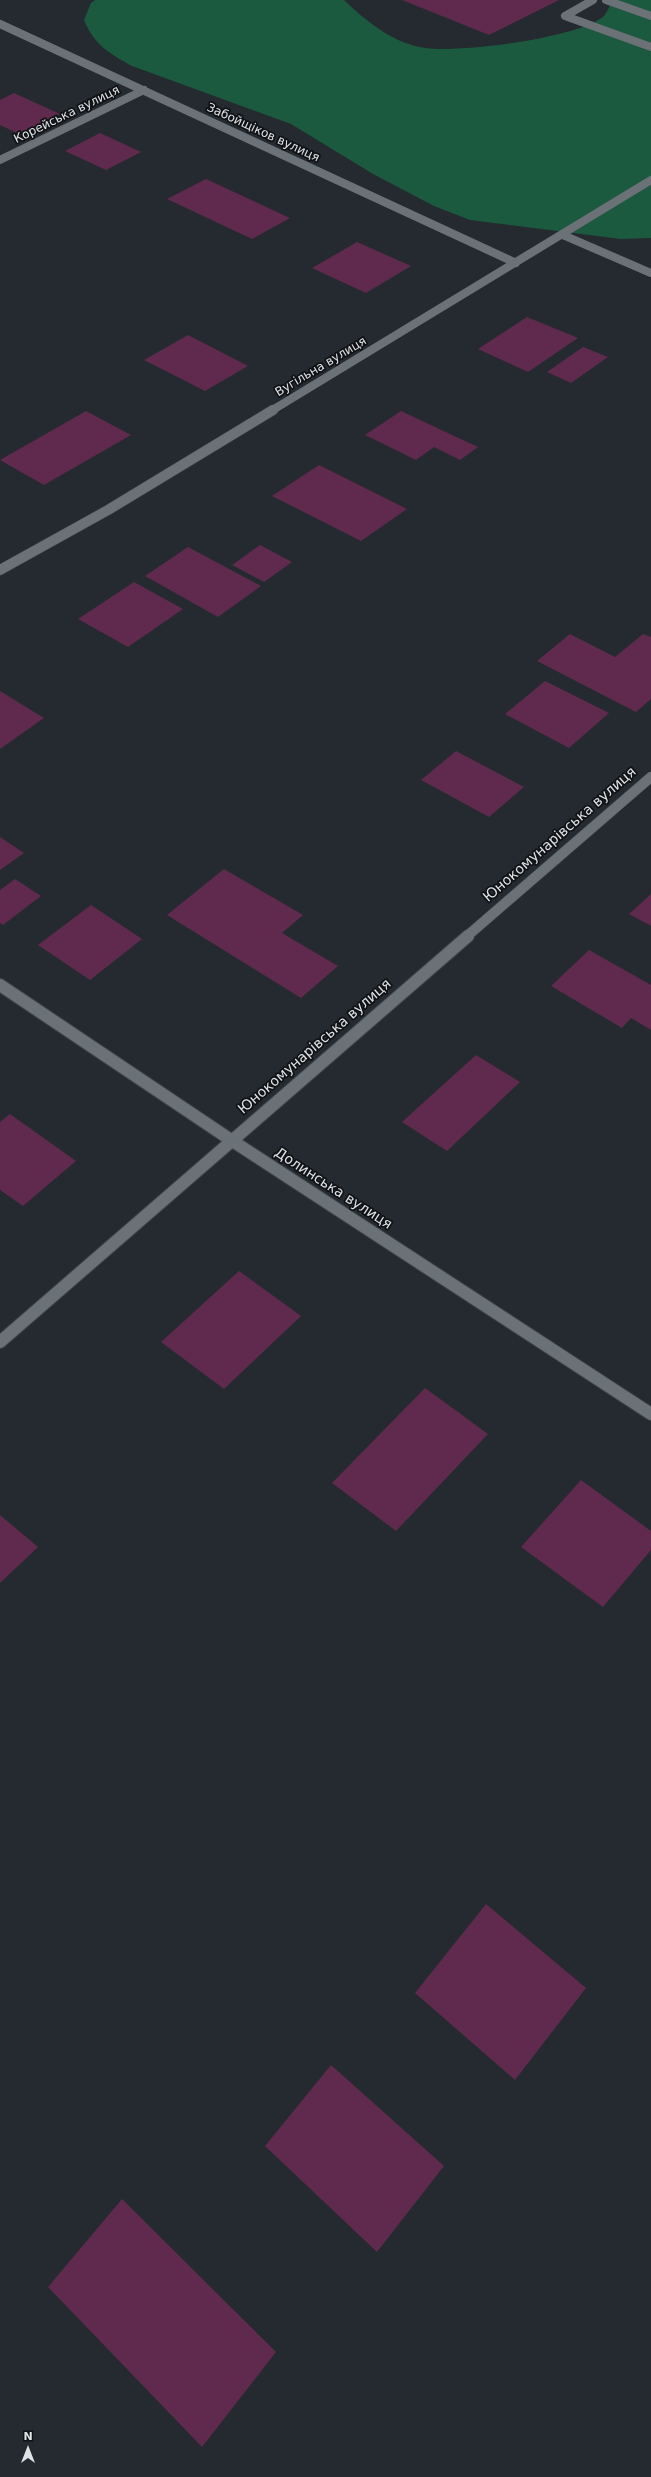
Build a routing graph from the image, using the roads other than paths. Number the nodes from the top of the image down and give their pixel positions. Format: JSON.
{"nodes":[{"id":1,"x":593,"y":0,"type":"edge"},
{"id":2,"x":606,"y":0,"type":"edge"},
{"id":3,"x":651,"y":16,"type":"edge"},
{"id":4,"x":0,"y":24,"type":"edge"},
{"id":5,"x":651,"y":47,"type":"edge"},
{"id":6,"x":144,"y":90,"type":"junction"},
{"id":7,"x":0,"y":160,"type":"edge"},
{"id":8,"x":651,"y":180,"type":"edge"},
{"id":9,"x":563,"y":235,"type":"junction"},
{"id":10,"x":516,"y":263,"type":"junction"},
{"id":11,"x":651,"y":273,"type":"edge"},
{"id":12,"x":0,"y":570,"type":"edge"},
{"id":13,"x":651,"y":777,"type":"edge"},
{"id":14,"x":0,"y":985,"type":"edge"},
{"id":15,"x":231,"y":1140,"type":"junction"},
{"id":16,"x":0,"y":1342,"type":"edge"},
{"id":17,"x":651,"y":1414,"type":"edge"}],
"edges":[{"from":1,"to":5,"type":"street"},
{"from":2,"to":3,"type":"street"},
{"from":4,"to":6,"type":"street","name":"Забойщiков вулиця"},
{"from":6,"to":7,"type":"street","name":"Корейська вулиця"},
{"from":6,"to":10,"type":"street","name":"Забойщiков вулиця"},
{"from":8,"to":9,"type":"street","name":"Вугільна вулиця"},
{"from":9,"to":10,"type":"street","name":"Вугільна вулиця"},
{"from":9,"to":11,"type":"street"},
{"from":10,"to":12,"type":"street","name":"Вугільна вулиця"},
{"from":13,"to":15,"type":"street","name":"Юнокомунарівська вулиця"},
{"from":14,"to":15,"type":"street","name":"Долинська вулиця"},
{"from":15,"to":16,"type":"street","name":"Юнокомунарівська вулиця"},
{"from":15,"to":17,"type":"street","name":"Долинська вулиця"}]}
